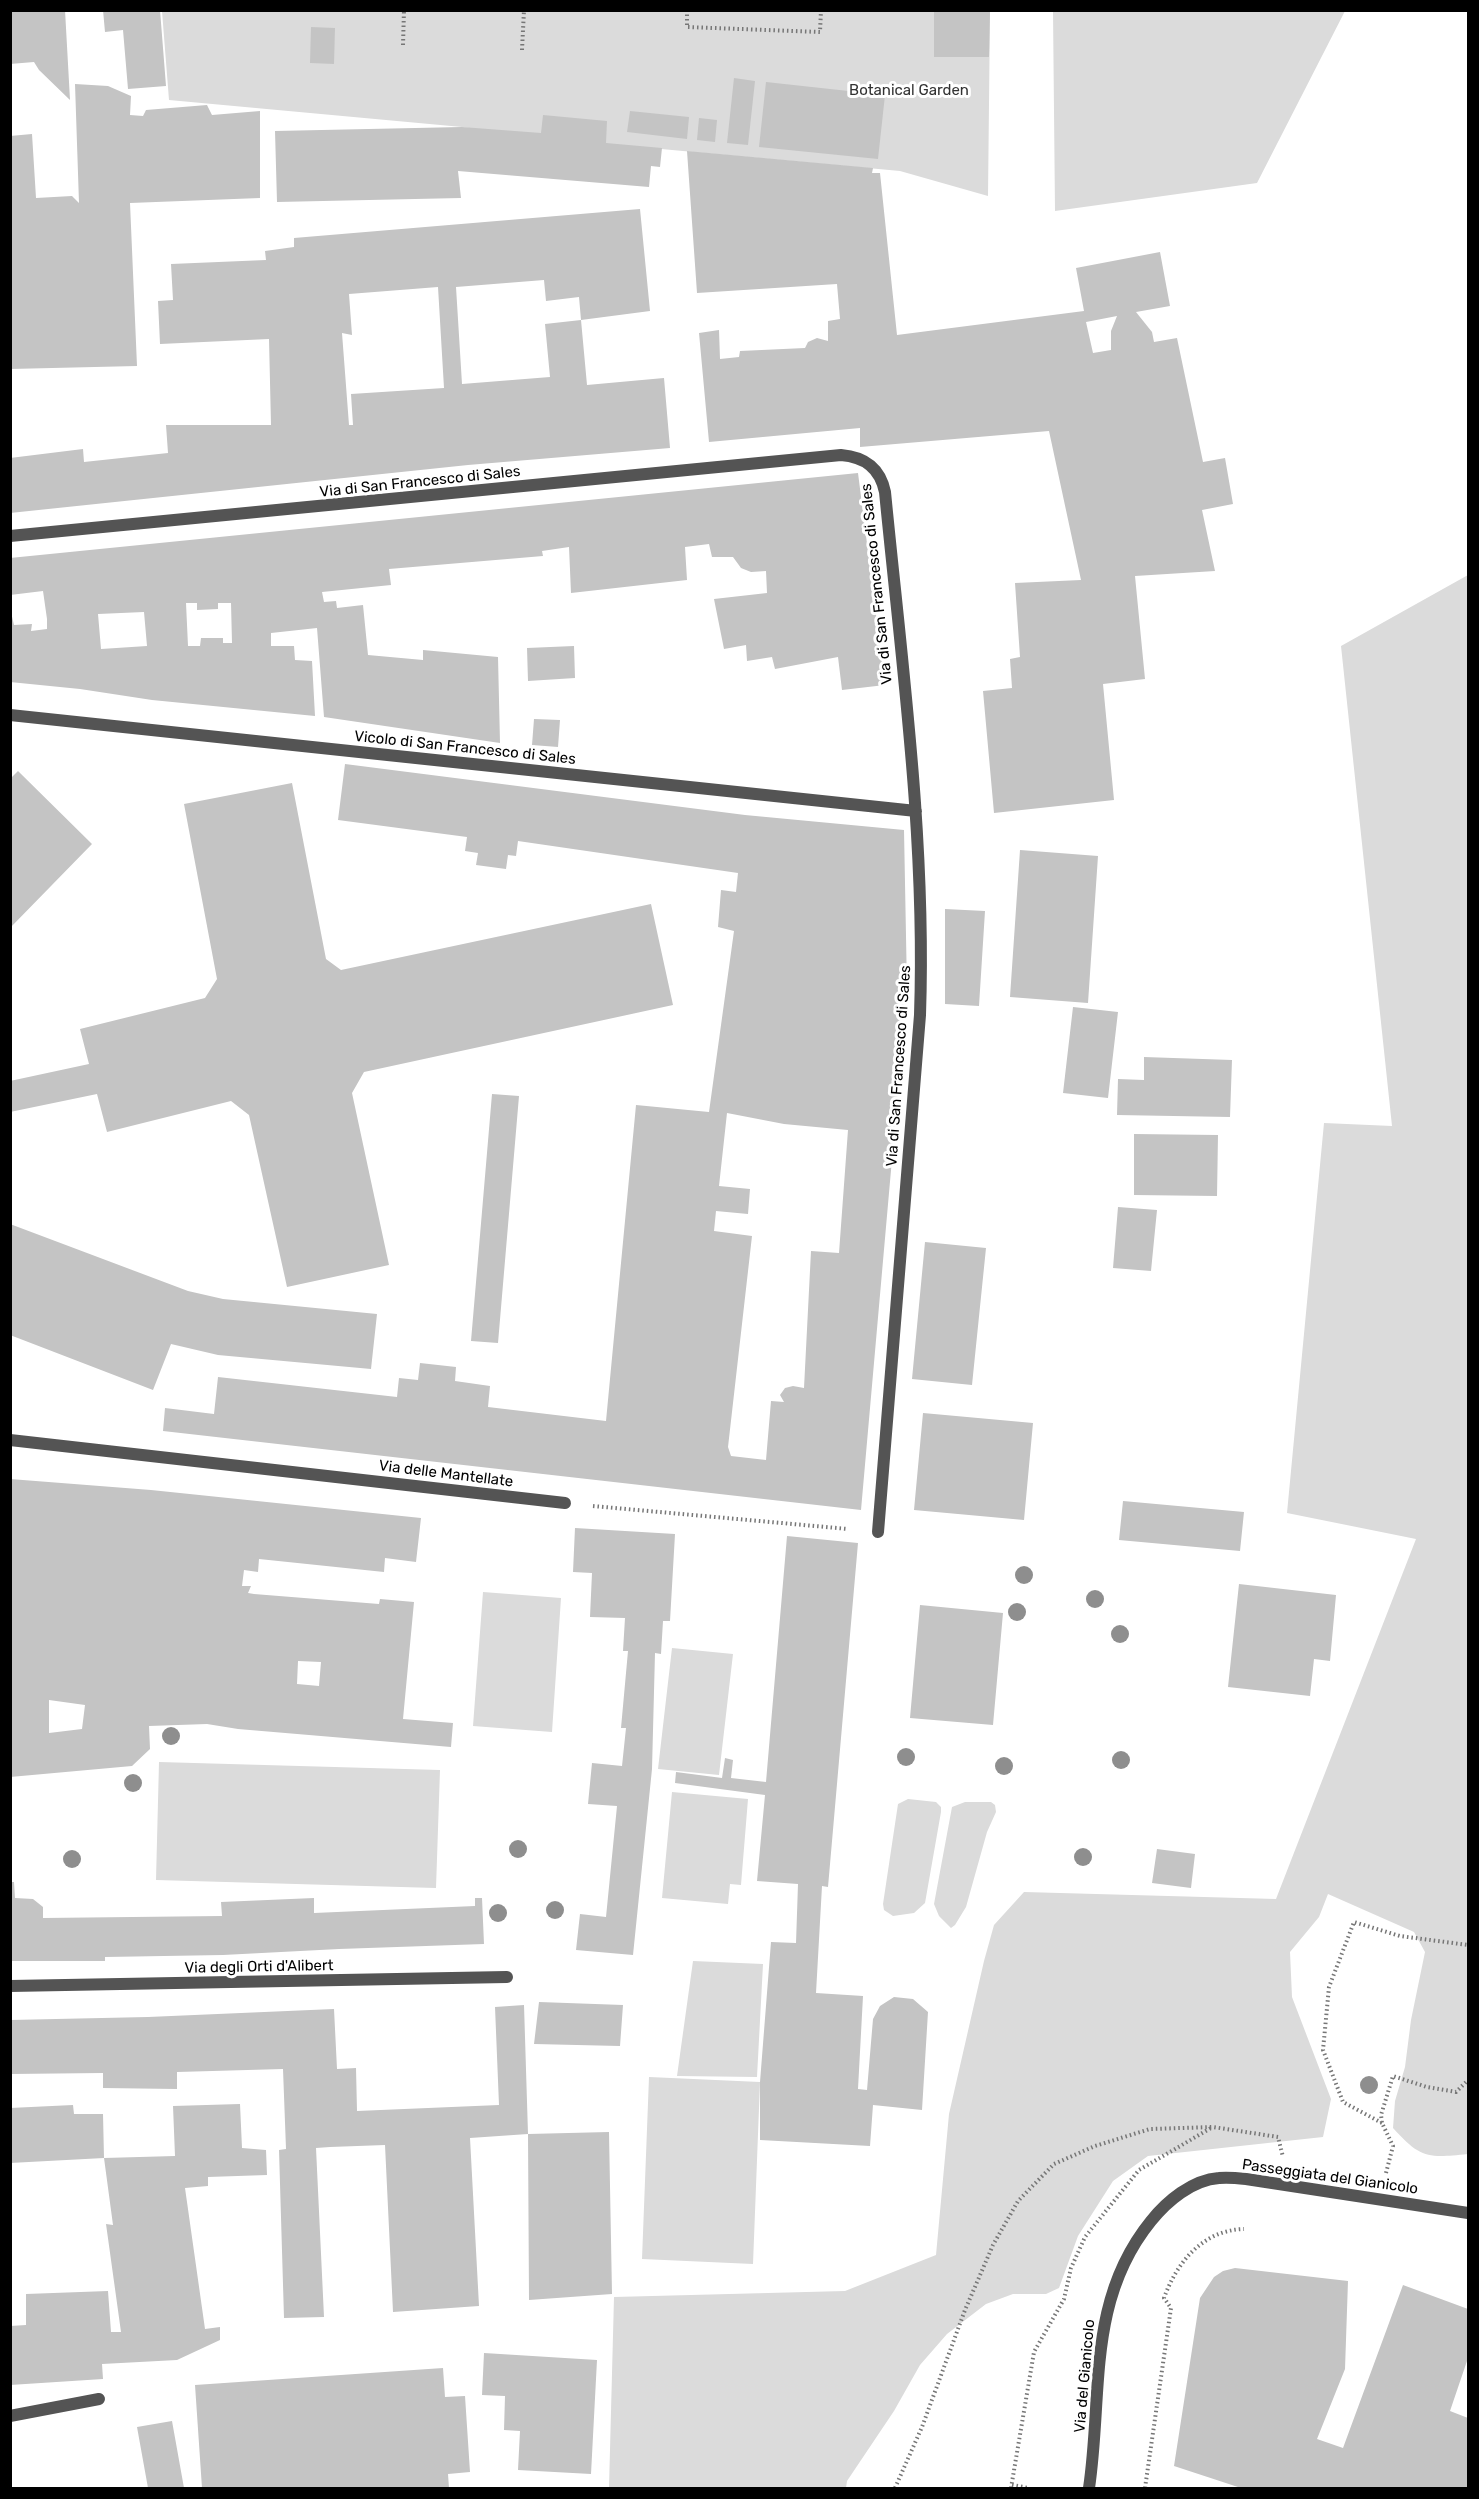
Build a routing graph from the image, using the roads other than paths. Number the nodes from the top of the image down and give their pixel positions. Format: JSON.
{"nodes":[{"id":1,"x":10,"y":536,"type":"edge"},
{"id":2,"x":10,"y":715,"type":"edge"},
{"id":3,"x":916,"y":811,"type":"junction"},
{"id":4,"x":10,"y":1440,"type":"edge"},
{"id":5,"x":565,"y":1503,"type":"road end"},
{"id":6,"x":878,"y":1532,"type":"road end"},
{"id":7,"x":507,"y":1977,"type":"dead end"},
{"id":8,"x":10,"y":1986,"type":"edge"},
{"id":9,"x":1468,"y":2213,"type":"edge"},
{"id":10,"x":1121,"y":2269,"type":"joint"},
{"id":11,"x":99,"y":2399,"type":"dead end"},
{"id":12,"x":10,"y":2416,"type":"edge"},
{"id":13,"x":1089,"y":2488,"type":"edge"}],
"edges":[{"from":1,"to":3,"type":"street","name":"Via di San Francesco di Sales"},
{"from":2,"to":3,"type":"street","name":"Vicolo di San Francesco di Sales"},
{"from":3,"to":6,"type":"street","name":"Via di San Francesco di Sales"},
{"from":4,"to":5,"type":"street","name":"Via delle Mantellate"},
{"from":7,"to":8,"type":"street","name":"Via degli Orti d'Alibert"},
{"from":9,"to":10,"type":"street","name":"Passeggiata del Gianicolo"},
{"from":10,"to":13,"type":"street","name":"Via del Gianicolo"},
{"from":11,"to":12,"type":"street"}]}
